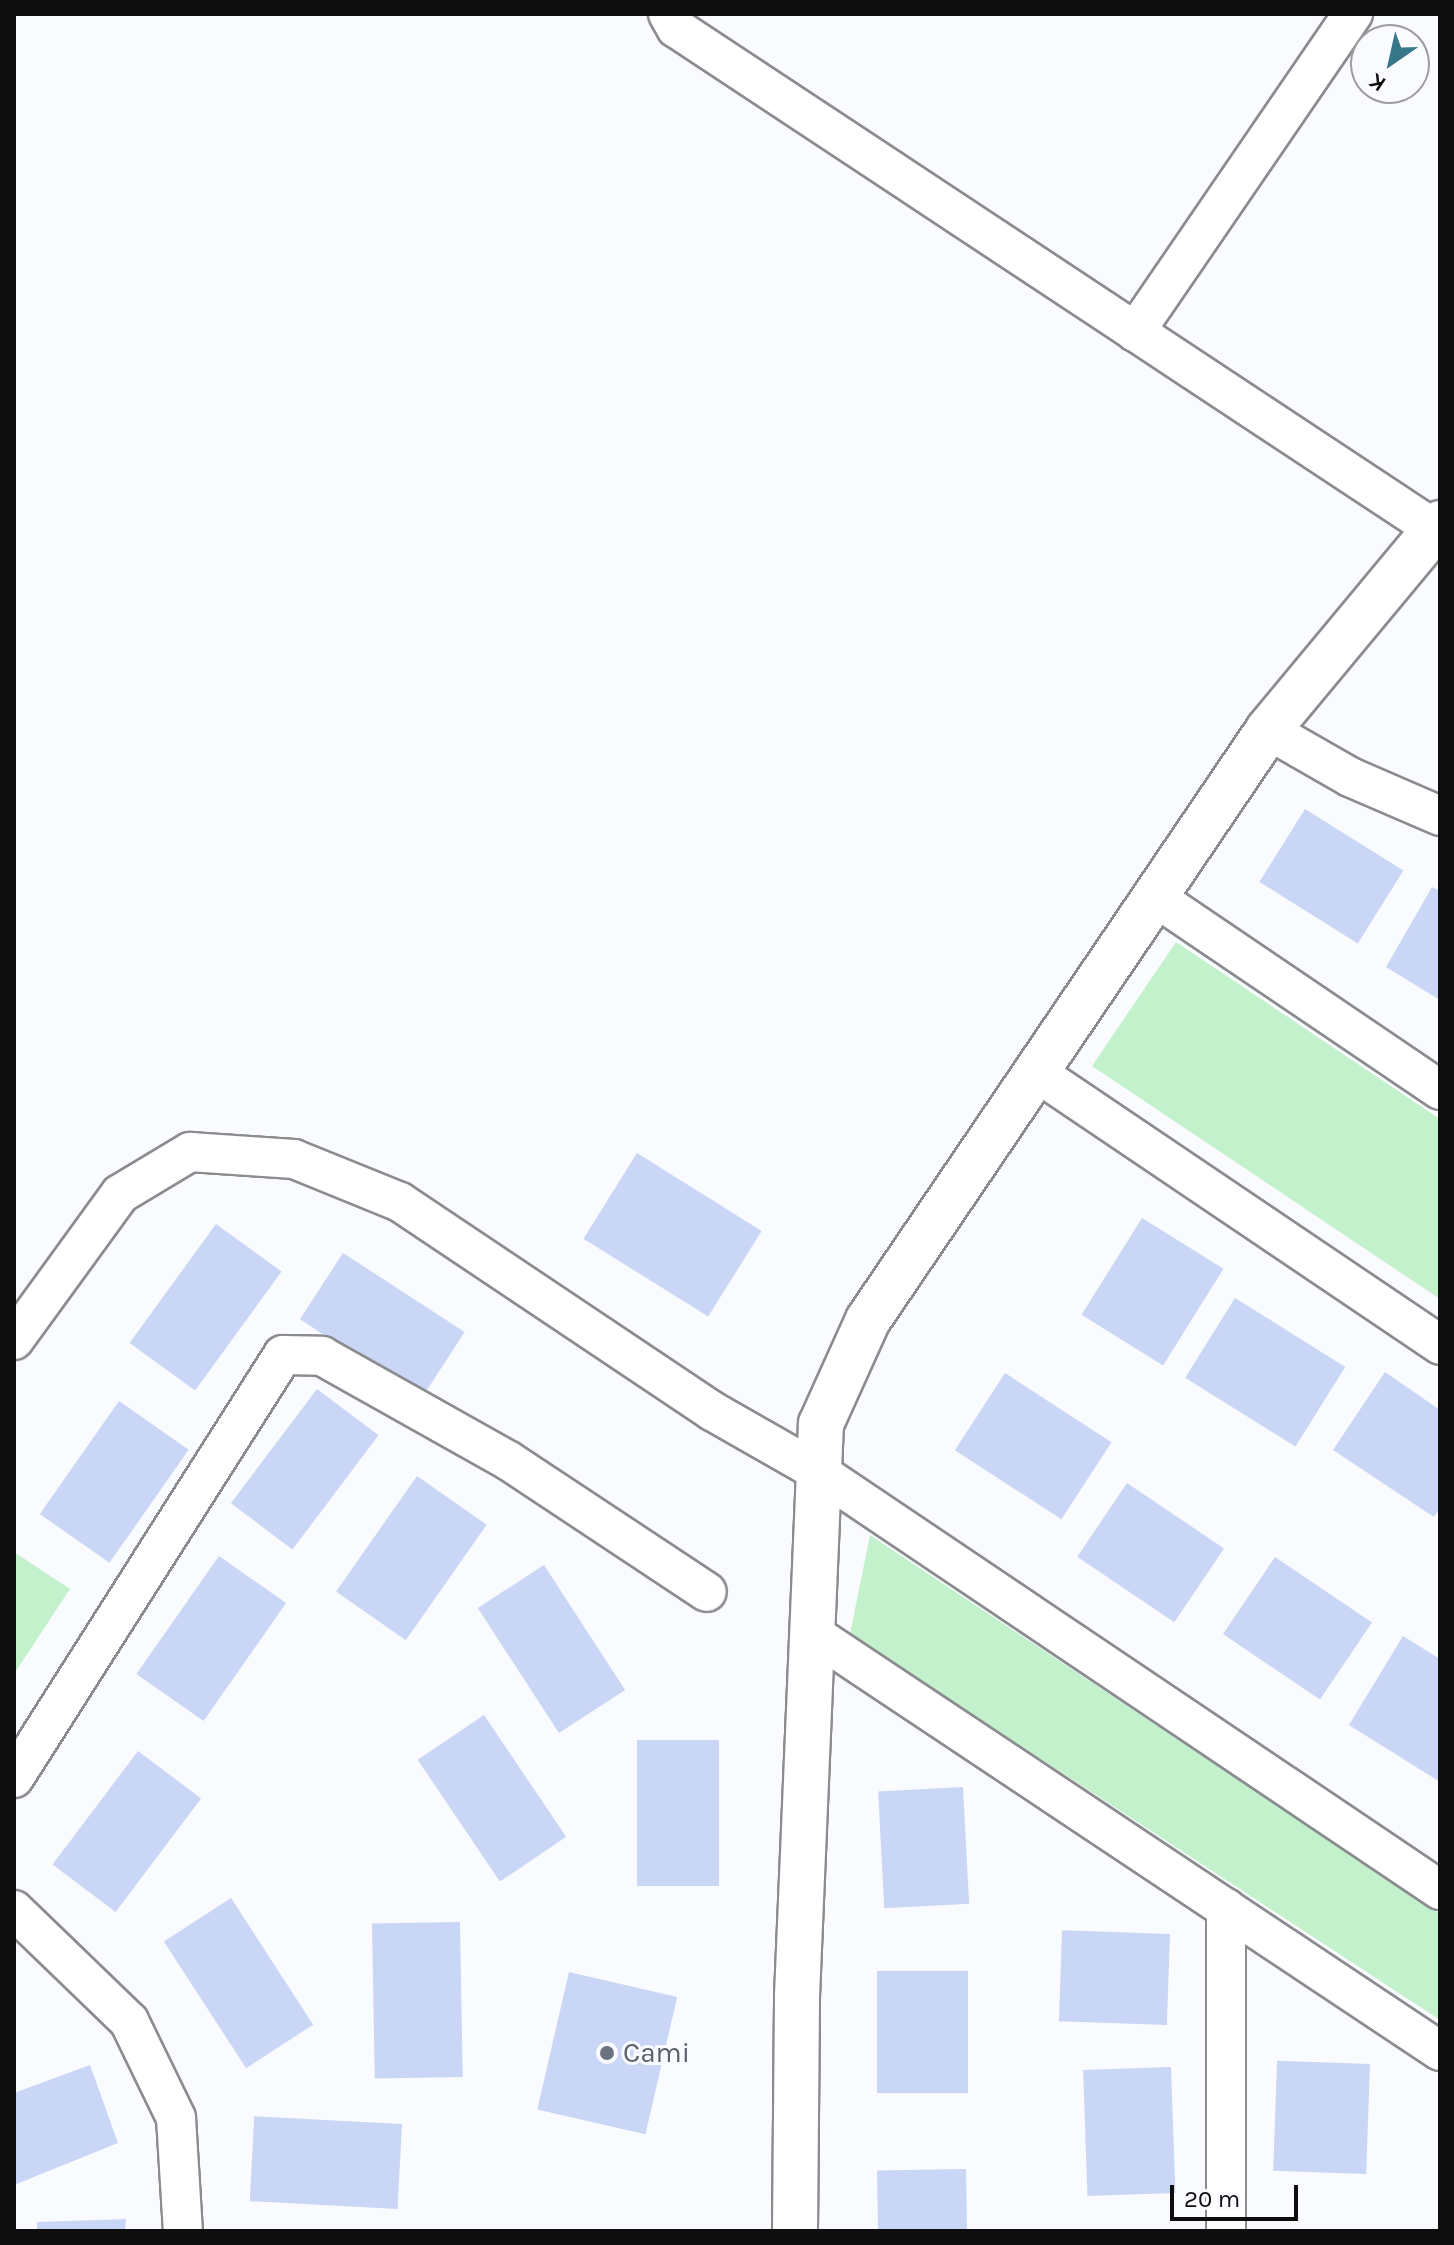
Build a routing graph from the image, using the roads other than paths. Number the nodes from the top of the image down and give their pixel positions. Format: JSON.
{"nodes":[{"id":1,"x":668,"y":14,"type":"edge"},
{"id":2,"x":1353,"y":14,"type":"edge"},
{"id":3,"x":1135,"y":332,"type":"junction"},
{"id":4,"x":1434,"y":538,"type":"edge"},
{"id":5,"x":1268,"y":730,"type":"junction"},
{"id":6,"x":1440,"y":816,"type":"edge"},
{"id":7,"x":1155,"y":897,"type":"junction"},
{"id":8,"x":1036,"y":1072,"type":"junction"},
{"id":9,"x":1440,"y":1090,"type":"edge"},
{"id":10,"x":14,"y":1340,"type":"edge"},
{"id":11,"x":1440,"y":1345,"type":"edge"},
{"id":12,"x":819,"y":1472,"type":"junction"},
{"id":13,"x":707,"y":1592,"type":"dead end"},
{"id":14,"x":812,"y":1633,"type":"junction"},
{"id":15,"x":14,"y":1778,"type":"edge"},
{"id":16,"x":1440,"y":1890,"type":"edge"},
{"id":17,"x":1226,"y":1908,"type":"junction"},
{"id":18,"x":14,"y":1910,"type":"edge"},
{"id":19,"x":1440,"y":2051,"type":"edge"},
{"id":20,"x":183,"y":2231,"type":"edge"},
{"id":21,"x":795,"y":2231,"type":"edge"},
{"id":22,"x":1226,"y":2231,"type":"edge"}],
"edges":[{"from":1,"to":3,"type":"street"},
{"from":2,"to":3,"type":"street"},
{"from":3,"to":4,"type":"street"},
{"from":4,"to":5,"type":"street"},
{"from":5,"to":6,"type":"street"},
{"from":5,"to":7,"type":"street"},
{"from":7,"to":8,"type":"street"},
{"from":7,"to":9,"type":"street"},
{"from":8,"to":11,"type":"street"},
{"from":8,"to":12,"type":"street"},
{"from":10,"to":12,"type":"street"},
{"from":12,"to":14,"type":"street"},
{"from":12,"to":16,"type":"street"},
{"from":13,"to":15,"type":"street"},
{"from":14,"to":17,"type":"street"},
{"from":14,"to":21,"type":"street"},
{"from":17,"to":19,"type":"street"},
{"from":17,"to":22,"type":"street"},
{"from":18,"to":20,"type":"street"}]}
